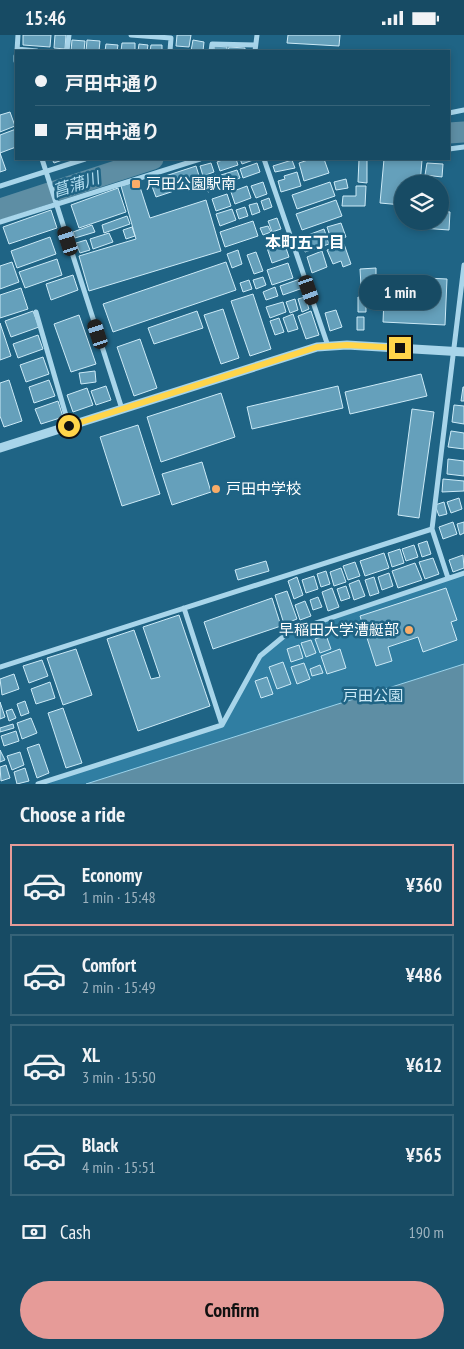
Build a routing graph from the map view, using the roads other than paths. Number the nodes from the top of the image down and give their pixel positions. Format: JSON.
{"nodes":[{"id":1,"x":18,"y":35,"type":"edge"},
{"id":2,"x":69,"y":35,"type":"edge"},
{"id":3,"x":131,"y":35,"type":"edge"},
{"id":4,"x":256,"y":35,"type":"edge"},
{"id":5,"x":255,"y":48,"type":"edge"},
{"id":6,"x":17,"y":50,"type":"edge"},
{"id":7,"x":67,"y":50,"type":"edge"},
{"id":8,"x":170,"y":50,"type":"edge"},
{"id":9,"x":211,"y":50,"type":"edge"},
{"id":10,"x":464,"y":110,"type":"edge"},
{"id":11,"x":450,"y":113,"type":"edge"},
{"id":12,"x":464,"y":147,"type":"edge"},
{"id":13,"x":450,"y":149,"type":"edge"},
{"id":14,"x":42,"y":160,"type":"edge"},
{"id":15,"x":82,"y":160,"type":"edge"},
{"id":16,"x":197,"y":160,"type":"edge"},
{"id":17,"x":264,"y":160,"type":"edge"},
{"id":18,"x":47,"y":173,"type":"junction"},
{"id":19,"x":0,"y":186,"type":"edge"},
{"id":20,"x":56,"y":201,"type":"junction"},
{"id":21,"x":0,"y":222,"type":"edge"},
{"id":22,"x":464,"y":265,"type":"edge"},
{"id":23,"x":36,"y":312,"type":"dead end"},
{"id":24,"x":328,"y":346,"type":"junction"},
{"id":25,"x":454,"y":351,"type":"junction"},
{"id":26,"x":464,"y":352,"type":"edge"},
{"id":27,"x":122,"y":409,"type":"junction"},
{"id":28,"x":69,"y":426,"type":"junction"},
{"id":29,"x":0,"y":447,"type":"edge"},
{"id":30,"x":432,"y":529,"type":"junction"},
{"id":31,"x":464,"y":573,"type":"edge"},
{"id":32,"x":448,"y":578,"type":"junction"},
{"id":33,"x":184,"y":608,"type":"junction"},
{"id":34,"x":0,"y":667,"type":"edge"},
{"id":35,"x":222,"y":725,"type":"junction"},
{"id":36,"x":38,"y":784,"type":"edge"}],
"edges":[{"from":1,"to":6,"type":"street"},
{"from":2,"to":7,"type":"street"},
{"from":3,"to":8,"type":"street"},
{"from":4,"to":5,"type":"street"},
{"from":5,"to":9,"type":"street"},
{"from":10,"to":11,"type":"street"},
{"from":12,"to":13,"type":"street"},
{"from":14,"to":18,"type":"street"},
{"from":15,"to":18,"type":"street"},
{"from":16,"to":20,"type":"street"},
{"from":17,"to":24,"type":"street"},
{"from":18,"to":19,"type":"street"},
{"from":18,"to":20,"type":"street"},
{"from":20,"to":21,"type":"street"},
{"from":20,"to":27,"type":"street"},
{"from":22,"to":25,"type":"street"},
{"from":23,"to":28,"type":"street"},
{"from":24,"to":25,"type":"street"},
{"from":24,"to":27,"type":"street"},
{"from":25,"to":26,"type":"street"},
{"from":25,"to":30,"type":"street"},
{"from":27,"to":28,"type":"street"},
{"from":28,"to":29,"type":"street"},
{"from":30,"to":32,"type":"street"},
{"from":30,"to":33,"type":"street"},
{"from":31,"to":32,"type":"street"},
{"from":32,"to":35,"type":"street"},
{"from":33,"to":34,"type":"street"},
{"from":33,"to":35,"type":"street"},
{"from":35,"to":36,"type":"street"}]}
